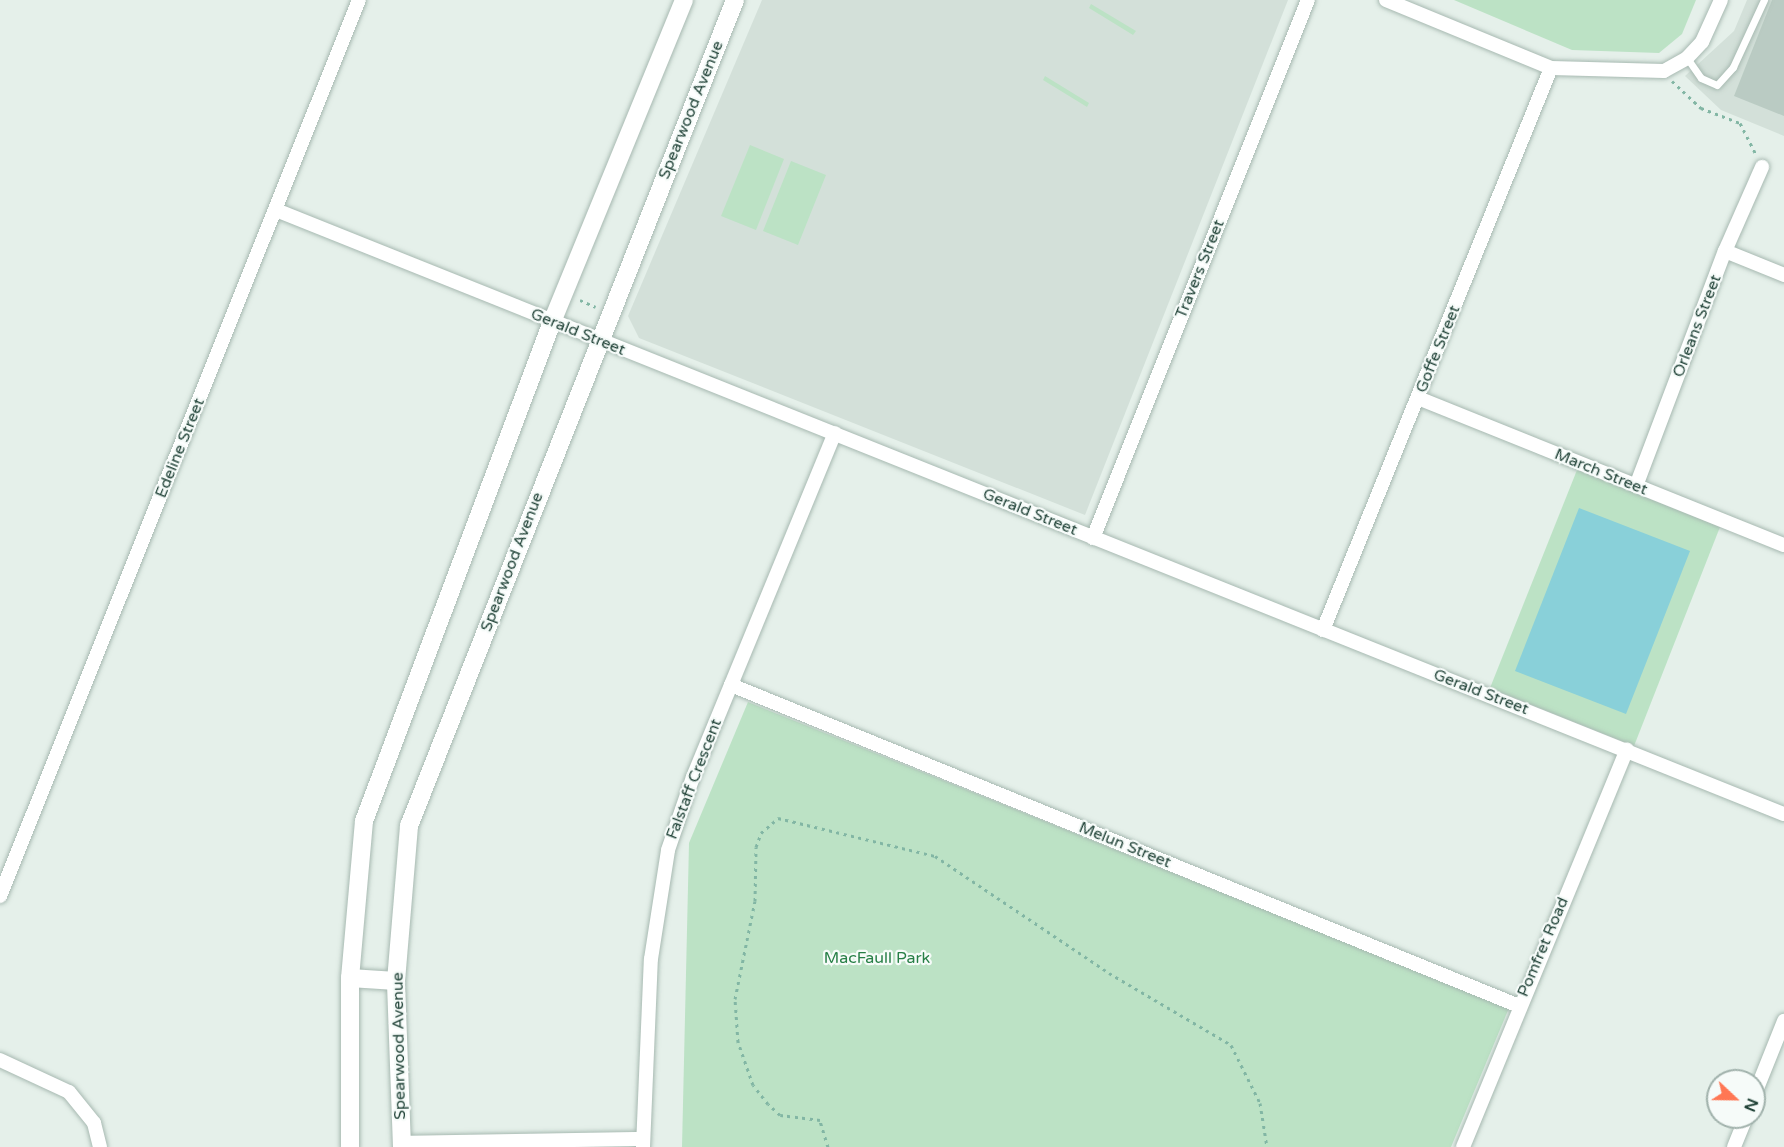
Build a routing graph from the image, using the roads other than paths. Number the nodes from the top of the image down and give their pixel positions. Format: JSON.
{"nodes":[{"id":1,"x":359,"y":0,"type":"edge"},
{"id":2,"x":684,"y":0,"type":"edge"},
{"id":3,"x":735,"y":0,"type":"edge"},
{"id":4,"x":1308,"y":0,"type":"edge"},
{"id":5,"x":1386,"y":0,"type":"edge"},
{"id":6,"x":1722,"y":0,"type":"edge"},
{"id":7,"x":1764,"y":0,"type":"edge"},
{"id":8,"x":1687,"y":58,"type":"junction"},
{"id":9,"x":1551,"y":68,"type":"junction"},
{"id":10,"x":1761,"y":167,"type":"road end"},
{"id":11,"x":276,"y":210,"type":"junction"},
{"id":12,"x":1725,"y":251,"type":"junction"},
{"id":13,"x":1784,"y":275,"type":"edge"},
{"id":14,"x":552,"y":322,"type":"junction"},
{"id":15,"x":599,"y":341,"type":"junction"},
{"id":16,"x":1418,"y":398,"type":"junction"},
{"id":17,"x":835,"y":433,"type":"junction"},
{"id":18,"x":1636,"y":486,"type":"junction"},
{"id":19,"x":1093,"y":538,"type":"junction"},
{"id":20,"x":1784,"y":545,"type":"edge"},
{"id":21,"x":1323,"y":630,"type":"junction"},
{"id":22,"x":731,"y":685,"type":"junction"},
{"id":23,"x":1627,"y":749,"type":"junction"},
{"id":24,"x":1784,"y":814,"type":"edge"},
{"id":25,"x":0,"y":896,"type":"edge"},
{"id":26,"x":350,"y":978,"type":"junction"},
{"id":27,"x":396,"y":981,"type":"junction"},
{"id":28,"x":1519,"y":1006,"type":"junction"},
{"id":29,"x":1784,"y":1021,"type":"edge"},
{"id":30,"x":0,"y":1060,"type":"edge"},
{"id":31,"x":1765,"y":1069,"type":"edge"},
{"id":32,"x":1741,"y":1129,"type":"edge"},
{"id":33,"x":643,"y":1143,"type":"edge"},
{"id":34,"x":402,"y":1145,"type":"edge"},
{"id":35,"x":100,"y":1147,"type":"edge"},
{"id":36,"x":350,"y":1147,"type":"edge"},
{"id":37,"x":1463,"y":1147,"type":"edge"},
{"id":38,"x":1734,"y":1147,"type":"edge"}],
"edges":[{"from":1,"to":11,"type":"street","name":"Edeline Street"},
{"from":2,"to":14,"type":"main road"},
{"from":3,"to":15,"type":"main road","name":"Spearwood Avenue"},
{"from":4,"to":19,"type":"street","name":"Travers Street"},
{"from":5,"to":9,"type":"street"},
{"from":6,"to":8,"type":"street"},
{"from":7,"to":8,"type":"lane"},
{"from":8,"to":9,"type":"street"},
{"from":9,"to":16,"type":"street","name":"Goffe Street"},
{"from":10,"to":12,"type":"street","name":"Orleans Street"},
{"from":11,"to":14,"type":"street","name":"Gerald Street"},
{"from":11,"to":25,"type":"street","name":"Edeline Street"},
{"from":12,"to":13,"type":"street"},
{"from":12,"to":18,"type":"street","name":"Orleans Street"},
{"from":14,"to":15,"type":"street","name":"Gerald Street"},
{"from":14,"to":26,"type":"main road"},
{"from":15,"to":17,"type":"street","name":"Gerald Street"},
{"from":15,"to":27,"type":"main road","name":"Spearwood Avenue"},
{"from":16,"to":18,"type":"street","name":"March Street"},
{"from":16,"to":21,"type":"street","name":"Goffe Street"},
{"from":17,"to":19,"type":"street","name":"Gerald Street"},
{"from":17,"to":22,"type":"street","name":"Falstaff Crescent"},
{"from":18,"to":20,"type":"street","name":"March Street"},
{"from":19,"to":21,"type":"street","name":"Gerald Street"},
{"from":21,"to":23,"type":"street","name":"Gerald Street"},
{"from":22,"to":28,"type":"street","name":"Melun Street"},
{"from":22,"to":33,"type":"street","name":"Falstaff Crescent"},
{"from":23,"to":24,"type":"street","name":"Gerald Street"},
{"from":23,"to":28,"type":"street","name":"Pomfret Road"},
{"from":26,"to":27,"type":"main road"},
{"from":26,"to":36,"type":"main road"},
{"from":27,"to":34,"type":"main road","name":"Spearwood Avenue"},
{"from":28,"to":37,"type":"street","name":"Pomfret Road"},
{"from":29,"to":31,"type":"street"},
{"from":30,"to":35,"type":"street"},
{"from":32,"to":38,"type":"street"},
{"from":33,"to":34,"type":"street"}]}
